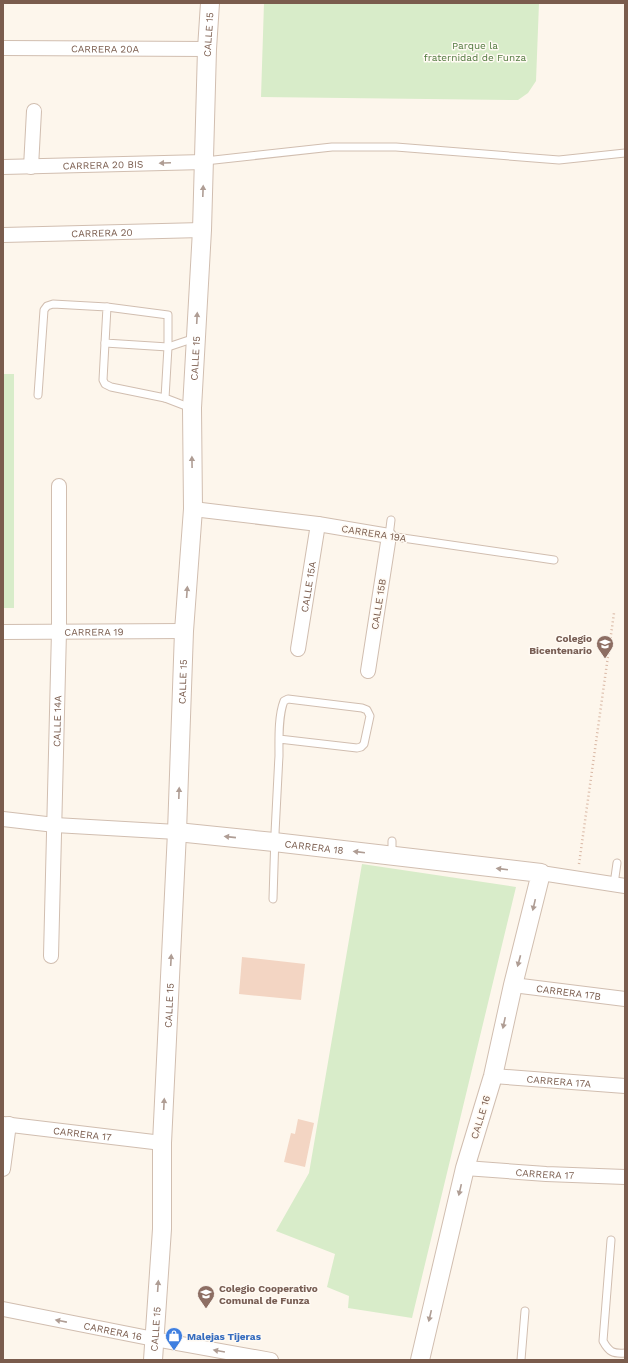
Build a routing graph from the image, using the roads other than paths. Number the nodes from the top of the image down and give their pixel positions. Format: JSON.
{"nodes":[{"id":1,"x":210,"y":3,"type":"edge"},
{"id":2,"x":3,"y":48,"type":"edge"},
{"id":3,"x":207,"y":49,"type":"junction"},
{"id":4,"x":34,"y":111,"type":"dead end"},
{"id":5,"x":625,"y":153,"type":"edge"},
{"id":6,"x":204,"y":162,"type":"junction"},
{"id":7,"x":3,"y":167,"type":"edge"},
{"id":8,"x":31,"y":167,"type":"junction"},
{"id":9,"x":202,"y":230,"type":"junction"},
{"id":10,"x":3,"y":235,"type":"edge"},
{"id":11,"x":108,"y":307,"type":"junction"},
{"id":12,"x":196,"y":338,"type":"junction"},
{"id":13,"x":105,"y":344,"type":"junction"},
{"id":14,"x":168,"y":347,"type":"junction"},
{"id":15,"x":38,"y":395,"type":"dead end"},
{"id":16,"x":165,"y":398,"type":"junction"},
{"id":17,"x":192,"y":408,"type":"junction"},
{"id":18,"x":59,"y":486,"type":"dead end"},
{"id":19,"x":193,"y":509,"type":"junction"},
{"id":20,"x":392,"y":520,"type":"dead end"},
{"id":21,"x":318,"y":524,"type":"junction"},
{"id":22,"x":389,"y":536,"type":"junction"},
{"id":23,"x":554,"y":560,"type":"dead end"},
{"id":24,"x":184,"y":631,"type":"junction"},
{"id":25,"x":3,"y":632,"type":"edge"},
{"id":26,"x":59,"y":632,"type":"junction"},
{"id":27,"x":298,"y":649,"type":"dead end"},
{"id":28,"x":368,"y":671,"type":"dead end"},
{"id":29,"x":279,"y":739,"type":"junction"},
{"id":30,"x":3,"y":818,"type":"edge"},
{"id":31,"x":55,"y":825,"type":"junction"},
{"id":32,"x":177,"y":832,"type":"junction"},
{"id":33,"x":274,"y":842,"type":"junction"},
{"id":34,"x":617,"y":863,"type":"dead end"},
{"id":35,"x":541,"y":873,"type":"junction"},
{"id":36,"x":620,"y":885,"type":"edge"},
{"id":37,"x":273,"y":900,"type":"dead end"},
{"id":38,"x":51,"y":956,"type":"dead end"},
{"id":39,"x":513,"y":985,"type":"junction"},
{"id":40,"x":625,"y":999,"type":"edge"},
{"id":41,"x":493,"y":1076,"type":"junction"},
{"id":42,"x":625,"y":1086,"type":"edge"},
{"id":43,"x":6,"y":1124,"type":"edge"},
{"id":44,"x":162,"y":1143,"type":"junction"},
{"id":45,"x":465,"y":1168,"type":"junction"},
{"id":46,"x":3,"y":1169,"type":"edge"},
{"id":47,"x":625,"y":1177,"type":"edge"},
{"id":48,"x":610,"y":1240,"type":"dead end"},
{"id":49,"x":3,"y":1309,"type":"edge"},
{"id":50,"x":525,"y":1311,"type":"dead end"},
{"id":51,"x":154,"y":1339,"type":"junction"},
{"id":52,"x":625,"y":1353,"type":"edge"},
{"id":53,"x":153,"y":1360,"type":"edge"},
{"id":54,"x":271,"y":1360,"type":"edge"},
{"id":55,"x":420,"y":1360,"type":"edge"},
{"id":56,"x":521,"y":1360,"type":"edge"}],
"edges":[{"from":1,"to":3,"type":"street","name":"CALLE 15"},
{"from":2,"to":3,"type":"street","name":"CARRERA 20A"},
{"from":3,"to":6,"type":"street","name":"CALLE 15"},
{"from":4,"to":8,"type":"street"},
{"from":5,"to":6,"type":"lane"},
{"from":6,"to":8,"type":"street","name":"CARRERA 20 BIS","one_way":true},
{"from":9,"to":6,"type":"street","name":"CALLE 15","one_way":true},
{"from":7,"to":8,"type":"street","name":"CARRERA 20 BIS"},
{"from":9,"to":10,"type":"street","name":"CARRERA 20"},
{"from":12,"to":9,"type":"street","name":"CALLE 15","one_way":true},
{"from":11,"to":13,"type":"lane"},
{"from":11,"to":14,"type":"lane"},
{"from":11,"to":15,"type":"lane"},
{"from":12,"to":14,"type":"lane"},
{"from":12,"to":17,"type":"street","name":"CALLE 15"},
{"from":13,"to":14,"type":"lane"},
{"from":13,"to":16,"type":"lane"},
{"from":14,"to":16,"type":"lane"},
{"from":16,"to":17,"type":"lane"},
{"from":19,"to":17,"type":"street","name":"CALLE 15","one_way":true},
{"from":18,"to":26,"type":"street","name":"CALLE 14A"},
{"from":19,"to":21,"type":"street","name":"CARRERA 19A"},
{"from":24,"to":19,"type":"street","name":"CALLE 15","one_way":true},
{"from":20,"to":22,"type":"lane"},
{"from":21,"to":22,"type":"street","name":"CARRERA 19A"},
{"from":21,"to":27,"type":"street","name":"CALLE 15A"},
{"from":22,"to":23,"type":"lane","name":"CARRERA 19A"},
{"from":22,"to":28,"type":"street","name":"CALLE 15B"},
{"from":24,"to":26,"type":"street","name":"CARRERA 19"},
{"from":32,"to":24,"type":"street","name":"CALLE 15","one_way":true},
{"from":25,"to":26,"type":"street","name":"CARRERA 19"},
{"from":26,"to":31,"type":"street","name":"CALLE 14A"},
{"from":29,"to":29,"type":"lane"},
{"from":29,"to":33,"type":"lane"},
{"from":30,"to":31,"type":"street","name":"CARRERA 18"},
{"from":31,"to":32,"type":"street","name":"CARRERA 18"},
{"from":31,"to":38,"type":"street","name":"CALLE 14A"},
{"from":33,"to":32,"type":"street","name":"CARRERA 18","one_way":true},
{"from":44,"to":32,"type":"street","name":"CALLE 15","one_way":true},
{"from":35,"to":33,"type":"street","name":"CARRERA 18","one_way":true},
{"from":33,"to":37,"type":"lane"},
{"from":34,"to":36,"type":"lane"},
{"from":35,"to":36,"type":"street","name":"CARRERA 18"},
{"from":35,"to":39,"type":"street","name":"CALLE 16","one_way":true},
{"from":39,"to":40,"type":"street","name":"CARRERA 17B"},
{"from":39,"to":41,"type":"street","name":"CALLE 16","one_way":true},
{"from":41,"to":42,"type":"street","name":"CARRERA 17A"},
{"from":41,"to":45,"type":"street","name":"CALLE 16"},
{"from":43,"to":44,"type":"street","name":"CARRERA 17"},
{"from":43,"to":46,"type":"street"},
{"from":51,"to":44,"type":"street","name":"CALLE 15","one_way":true},
{"from":45,"to":47,"type":"street","name":"CARRERA 17"},
{"from":45,"to":55,"type":"street","name":"CALLE 16","one_way":true},
{"from":48,"to":52,"type":"lane"},
{"from":51,"to":49,"type":"street","name":"CARRERA 16","one_way":true},
{"from":50,"to":56,"type":"lane"},
{"from":51,"to":53,"type":"street","name":"CALLE 15"},
{"from":54,"to":51,"type":"street","name":"CARRERA 16","one_way":true}]}
